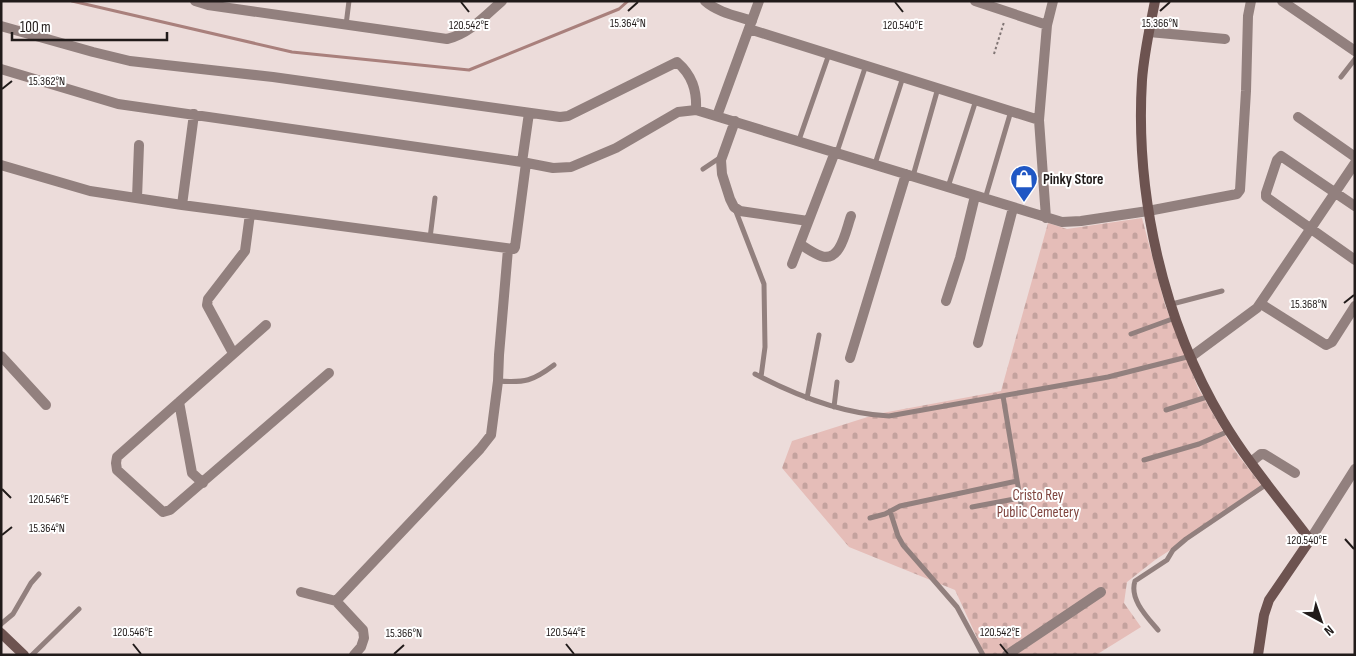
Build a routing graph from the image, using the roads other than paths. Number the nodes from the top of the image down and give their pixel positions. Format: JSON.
{"nodes":[{"id":1,"x":195,"y":1,"type":"edge"},
{"id":2,"x":349,"y":1,"type":"edge"},
{"id":3,"x":502,"y":1,"type":"edge"},
{"id":4,"x":759,"y":1,"type":"edge"},
{"id":5,"x":975,"y":1,"type":"edge"},
{"id":6,"x":1053,"y":1,"type":"edge"},
{"id":7,"x":1155,"y":1,"type":"edge"},
{"id":8,"x":1251,"y":1,"type":"edge"},
{"id":9,"x":1282,"y":1,"type":"edge"},
{"id":10,"x":707,"y":2,"type":"edge"},
{"id":11,"x":209,"y":3,"type":"edge"},
{"id":12,"x":346,"y":25,"type":"junction"},
{"id":13,"x":750,"y":25,"type":"junction"},
{"id":14,"x":1047,"y":25,"type":"junction"},
{"id":15,"x":1,"y":26,"type":"edge"},
{"id":16,"x":1148,"y":32,"type":"junction"},
{"id":17,"x":1225,"y":39,"type":"dead end"},
{"id":18,"x":1355,"y":51,"type":"edge"},
{"id":19,"x":829,"y":54,"type":"junction"},
{"id":20,"x":1355,"y":59,"type":"edge"},
{"id":21,"x":866,"y":65,"type":"junction"},
{"id":22,"x":1,"y":69,"type":"edge"},
{"id":23,"x":903,"y":77,"type":"junction"},
{"id":24,"x":1341,"y":77,"type":"dead end"},
{"id":25,"x":938,"y":88,"type":"junction"},
{"id":26,"x":976,"y":100,"type":"junction"},
{"id":27,"x":696,"y":110,"type":"junction"},
{"id":28,"x":1011,"y":111,"type":"junction"},
{"id":29,"x":529,"y":113,"type":"junction"},
{"id":30,"x":194,"y":114,"type":"junction"},
{"id":31,"x":717,"y":116,"type":"junction"},
{"id":32,"x":1298,"y":116,"type":"dead end"},
{"id":33,"x":1039,"y":120,"type":"junction"},
{"id":34,"x":736,"y":121,"type":"junction"},
{"id":35,"x":799,"y":140,"type":"junction"},
{"id":36,"x":139,"y":145,"type":"dead end"},
{"id":37,"x":836,"y":152,"type":"junction"},
{"id":38,"x":721,"y":157,"type":"junction"},
{"id":39,"x":1355,"y":157,"type":"edge"},
{"id":40,"x":524,"y":162,"type":"junction"},
{"id":41,"x":1355,"y":163,"type":"edge"},
{"id":42,"x":875,"y":164,"type":"junction"},
{"id":43,"x":1,"y":165,"type":"edge"},
{"id":44,"x":703,"y":169,"type":"dead end"},
{"id":45,"x":910,"y":175,"type":"junction"},
{"id":46,"x":948,"y":187,"type":"junction"},
{"id":47,"x":1334,"y":192,"type":"junction"},
{"id":48,"x":137,"y":198,"type":"junction"},
{"id":49,"x":435,"y":198,"type":"dead end"},
{"id":50,"x":980,"y":198,"type":"junction"},
{"id":51,"x":182,"y":205,"type":"junction"},
{"id":52,"x":734,"y":206,"type":"junction"},
{"id":53,"x":1355,"y":206,"type":"edge"},
{"id":54,"x":1013,"y":208,"type":"junction"},
{"id":55,"x":1148,"y":212,"type":"junction"},
{"id":56,"x":250,"y":214,"type":"junction"},
{"id":57,"x":851,"y":216,"type":"dead end"},
{"id":58,"x":1046,"y":218,"type":"junction"},
{"id":59,"x":808,"y":222,"type":"junction"},
{"id":60,"x":1312,"y":228,"type":"junction"},
{"id":61,"x":430,"y":238,"type":"junction"},
{"id":62,"x":800,"y":244,"type":"junction"},
{"id":63,"x":508,"y":248,"type":"junction"},
{"id":64,"x":1355,"y":260,"type":"edge"},
{"id":65,"x":792,"y":264,"type":"dead end"},
{"id":66,"x":1222,"y":291,"type":"dead end"},
{"id":67,"x":946,"y":300,"type":"dead end"},
{"id":68,"x":1172,"y":304,"type":"junction"},
{"id":69,"x":1261,"y":304,"type":"junction"},
{"id":70,"x":1355,"y":306,"type":"edge"},
{"id":71,"x":1175,"y":318,"type":"junction"},
{"id":72,"x":266,"y":325,"type":"dead end"},
{"id":73,"x":1131,"y":334,"type":"dead end"},
{"id":74,"x":819,"y":335,"type":"dead end"},
{"id":75,"x":978,"y":342,"type":"dead end"},
{"id":76,"x":233,"y":353,"type":"junction"},
{"id":77,"x":1,"y":356,"type":"edge"},
{"id":78,"x":1192,"y":356,"type":"junction"},
{"id":79,"x":850,"y":358,"type":"dead end"},
{"id":80,"x":554,"y":365,"type":"dead end"},
{"id":81,"x":329,"y":373,"type":"dead end"},
{"id":82,"x":755,"y":374,"type":"dead end"},
{"id":83,"x":761,"y":377,"type":"junction"},
{"id":84,"x":498,"y":381,"type":"junction"},
{"id":85,"x":837,"y":382,"type":"dead end"},
{"id":86,"x":1003,"y":396,"type":"junction"},
{"id":87,"x":1210,"y":396,"type":"junction"},
{"id":88,"x":807,"y":398,"type":"junction"},
{"id":89,"x":179,"y":402,"type":"junction"},
{"id":90,"x":46,"y":405,"type":"dead end"},
{"id":91,"x":834,"y":407,"type":"junction"},
{"id":92,"x":1166,"y":410,"type":"dead end"},
{"id":93,"x":1230,"y":431,"type":"junction"},
{"id":94,"x":1144,"y":460,"type":"dead end"},
{"id":95,"x":1251,"y":462,"type":"junction"},
{"id":96,"x":1355,"y":469,"type":"edge"},
{"id":97,"x":1294,"y":473,"type":"dead end"},
{"id":98,"x":1017,"y":481,"type":"junction"},
{"id":99,"x":203,"y":483,"type":"junction"},
{"id":100,"x":1268,"y":484,"type":"junction"},
{"id":101,"x":1020,"y":498,"type":"junction"},
{"id":102,"x":1021,"y":504,"type":"dead end"},
{"id":103,"x":972,"y":507,"type":"dead end"},
{"id":104,"x":890,"y":511,"type":"junction"},
{"id":105,"x":870,"y":518,"type":"dead end"},
{"id":106,"x":1310,"y":540,"type":"junction"},
{"id":107,"x":39,"y":574,"type":"dead end"},
{"id":108,"x":301,"y":592,"type":"dead end"},
{"id":109,"x":1101,"y":592,"type":"dead end"},
{"id":110,"x":336,"y":601,"type":"junction"},
{"id":111,"x":79,"y":609,"type":"dead end"},
{"id":112,"x":1,"y":624,"type":"edge"},
{"id":113,"x":1158,"y":630,"type":"dead end"},
{"id":114,"x":1,"y":633,"type":"edge"},
{"id":115,"x":24,"y":655,"type":"edge"},
{"id":116,"x":32,"y":655,"type":"edge"},
{"id":117,"x":354,"y":655,"type":"edge"},
{"id":118,"x":983,"y":655,"type":"edge"},
{"id":119,"x":1007,"y":655,"type":"edge"},
{"id":120,"x":1258,"y":655,"type":"edge"}],
"edges":[{"from":1,"to":11,"type":"street"},
{"from":2,"to":12,"type":"lane"},
{"from":3,"to":12,"type":"street"},
{"from":4,"to":13,"type":"street"},
{"from":5,"to":14,"type":"street"},
{"from":6,"to":14,"type":"street"},
{"from":7,"to":16,"type":"street"},
{"from":8,"to":55,"type":"street"},
{"from":9,"to":18,"type":"street"},
{"from":10,"to":13,"type":"street"},
{"from":11,"to":12,"type":"street"},
{"from":13,"to":19,"type":"street"},
{"from":13,"to":31,"type":"street"},
{"from":14,"to":33,"type":"street"},
{"from":15,"to":29,"type":"street"},
{"from":16,"to":17,"type":"street"},
{"from":16,"to":55,"type":"street"},
{"from":19,"to":21,"type":"street"},
{"from":19,"to":35,"type":"lane"},
{"from":20,"to":24,"type":"lane"},
{"from":21,"to":23,"type":"street"},
{"from":21,"to":37,"type":"lane"},
{"from":22,"to":30,"type":"street"},
{"from":23,"to":25,"type":"street"},
{"from":23,"to":42,"type":"lane"},
{"from":25,"to":26,"type":"street"},
{"from":25,"to":45,"type":"lane"},
{"from":26,"to":28,"type":"street"},
{"from":26,"to":46,"type":"lane"},
{"from":27,"to":29,"type":"street"},
{"from":27,"to":31,"type":"street"},
{"from":27,"to":40,"type":"street"},
{"from":28,"to":33,"type":"street"},
{"from":28,"to":50,"type":"lane"},
{"from":29,"to":40,"type":"street"},
{"from":30,"to":40,"type":"street"},
{"from":30,"to":51,"type":"street"},
{"from":31,"to":34,"type":"street"},
{"from":32,"to":39,"type":"street"},
{"from":33,"to":58,"type":"street"},
{"from":34,"to":35,"type":"street"},
{"from":34,"to":38,"type":"street"},
{"from":35,"to":37,"type":"street"},
{"from":36,"to":48,"type":"street"},
{"from":37,"to":42,"type":"street"},
{"from":37,"to":59,"type":"street"},
{"from":38,"to":44,"type":"lane"},
{"from":38,"to":52,"type":"street"},
{"from":40,"to":63,"type":"street"},
{"from":41,"to":47,"type":"street"},
{"from":42,"to":45,"type":"street"},
{"from":43,"to":48,"type":"street"},
{"from":45,"to":46,"type":"street"},
{"from":45,"to":79,"type":"street"},
{"from":46,"to":50,"type":"street"},
{"from":47,"to":53,"type":"street"},
{"from":47,"to":60,"type":"street"},
{"from":47,"to":60,"type":"street"},
{"from":48,"to":51,"type":"street"},
{"from":49,"to":61,"type":"lane"},
{"from":50,"to":54,"type":"street"},
{"from":50,"to":67,"type":"street"},
{"from":51,"to":56,"type":"street"},
{"from":52,"to":59,"type":"street"},
{"from":52,"to":83,"type":"lane"},
{"from":54,"to":58,"type":"street"},
{"from":54,"to":75,"type":"street"},
{"from":55,"to":58,"type":"street"},
{"from":55,"to":68,"type":"street"},
{"from":56,"to":61,"type":"street"},
{"from":56,"to":76,"type":"street"},
{"from":57,"to":62,"type":"street"},
{"from":59,"to":62,"type":"street"},
{"from":60,"to":64,"type":"street"},
{"from":60,"to":69,"type":"street"},
{"from":61,"to":63,"type":"street"},
{"from":62,"to":65,"type":"street"},
{"from":63,"to":84,"type":"street"},
{"from":66,"to":68,"type":"lane"},
{"from":68,"to":71,"type":"street"},
{"from":69,"to":70,"type":"street"},
{"from":69,"to":78,"type":"street"},
{"from":71,"to":73,"type":"lane"},
{"from":71,"to":78,"type":"street"},
{"from":72,"to":76,"type":"street"},
{"from":74,"to":88,"type":"lane"},
{"from":76,"to":89,"type":"street"},
{"from":77,"to":90,"type":"street"},
{"from":78,"to":86,"type":"lane"},
{"from":78,"to":87,"type":"street"},
{"from":80,"to":84,"type":"lane"},
{"from":81,"to":99,"type":"street"},
{"from":82,"to":83,"type":"lane"},
{"from":83,"to":88,"type":"lane"},
{"from":84,"to":110,"type":"street"},
{"from":85,"to":91,"type":"lane"},
{"from":86,"to":91,"type":"lane"},
{"from":86,"to":98,"type":"lane"},
{"from":87,"to":92,"type":"lane"},
{"from":87,"to":93,"type":"street"},
{"from":88,"to":91,"type":"lane"},
{"from":89,"to":99,"type":"street"},
{"from":89,"to":99,"type":"street"},
{"from":93,"to":94,"type":"lane"},
{"from":93,"to":95,"type":"street"},
{"from":95,"to":97,"type":"street"},
{"from":95,"to":100,"type":"street"},
{"from":96,"to":106,"type":"street"},
{"from":98,"to":101,"type":"lane"},
{"from":98,"to":104,"type":"lane"},
{"from":100,"to":106,"type":"street"},
{"from":100,"to":113,"type":"lane"},
{"from":101,"to":102,"type":"lane"},
{"from":101,"to":103,"type":"lane"},
{"from":104,"to":105,"type":"lane"},
{"from":104,"to":118,"type":"lane"},
{"from":106,"to":120,"type":"street"},
{"from":107,"to":112,"type":"lane"},
{"from":108,"to":110,"type":"street"},
{"from":109,"to":119,"type":"street"},
{"from":110,"to":117,"type":"street"},
{"from":111,"to":116,"type":"lane"},
{"from":114,"to":115,"type":"street"}]}
